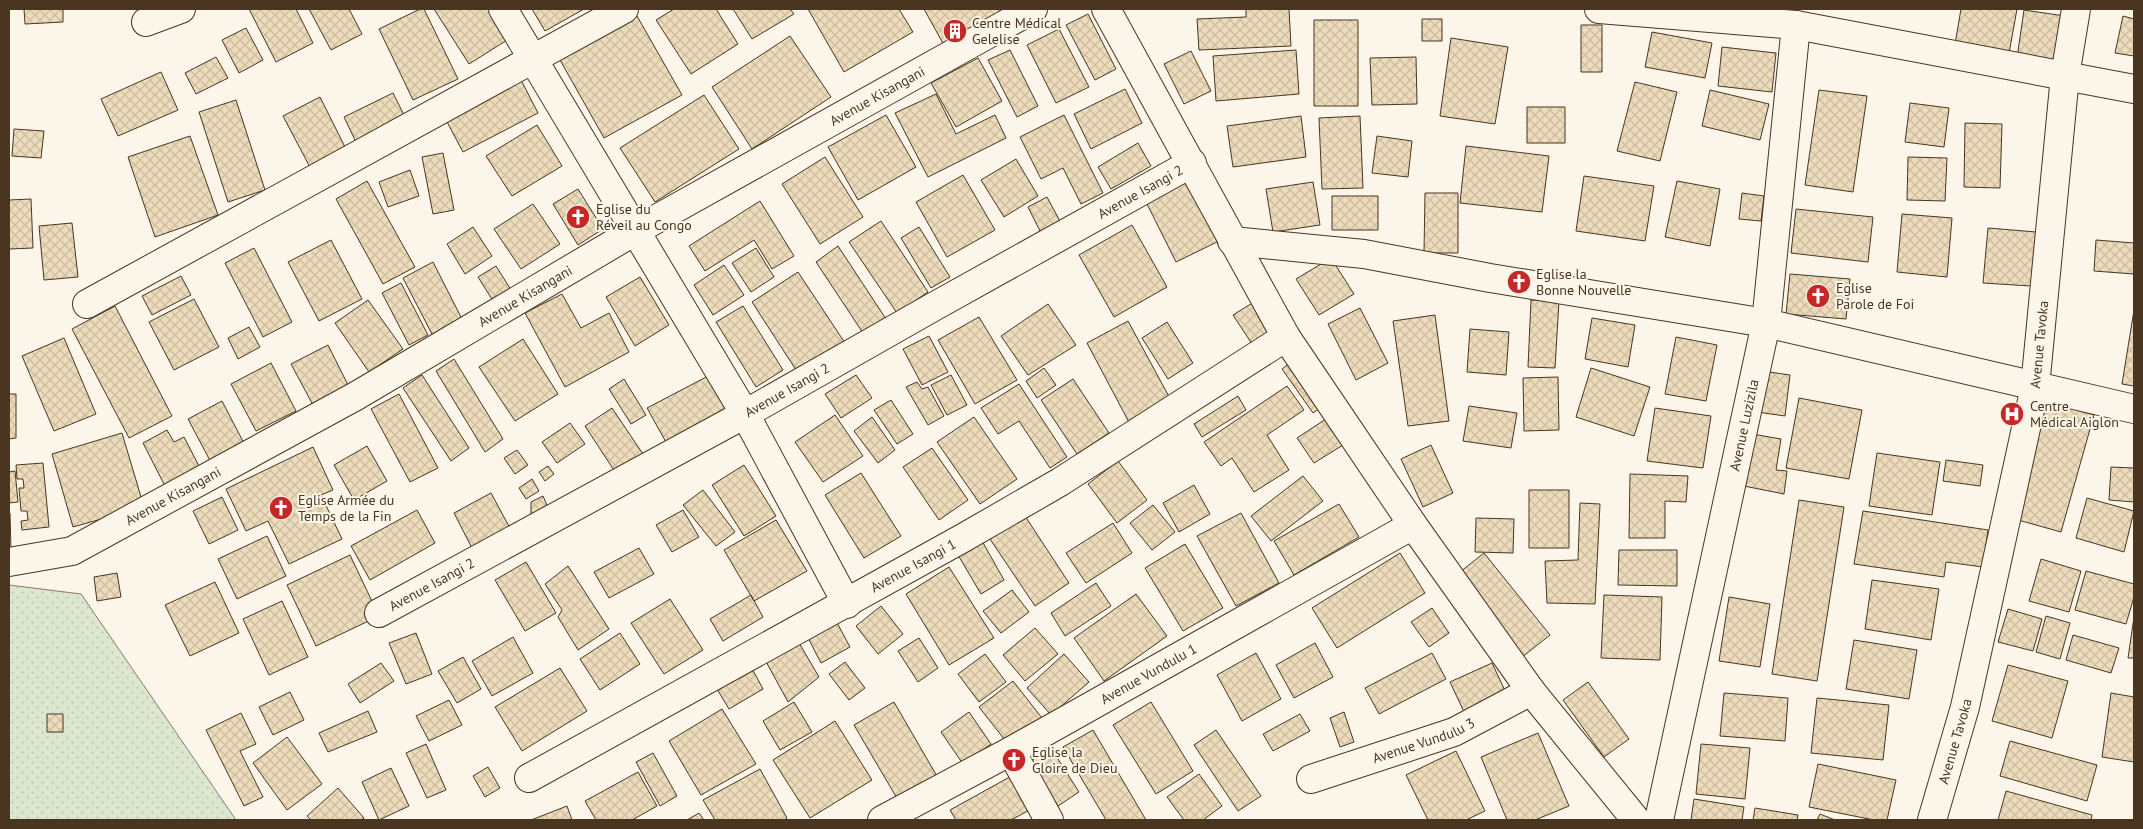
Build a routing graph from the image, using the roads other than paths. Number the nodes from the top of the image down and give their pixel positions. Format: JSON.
{"nodes":[{"id":1,"x":181,"y":9,"type":"edge"},
{"id":2,"x":503,"y":9,"type":"edge"},
{"id":3,"x":624,"y":9,"type":"edge"},
{"id":4,"x":1033,"y":9,"type":"edge"},
{"id":5,"x":1106,"y":9,"type":"edge"},
{"id":6,"x":1599,"y":9,"type":"edge"},
{"id":7,"x":2076,"y":9,"type":"edge"},
{"id":8,"x":146,"y":22,"type":"dead end"},
{"id":9,"x":1796,"y":25,"type":"junction"},
{"id":10,"x":534,"y":59,"type":"junction"},
{"id":11,"x":2065,"y":76,"type":"junction"},
{"id":12,"x":2134,"y":89,"type":"edge"},
{"id":13,"x":1192,"y":163,"type":"junction"},
{"id":14,"x":635,"y":231,"type":"junction"},
{"id":15,"x":1232,"y":241,"type":"junction"},
{"id":16,"x":86,"y":304,"type":"dead end"},
{"id":17,"x":1766,"y":323,"type":"junction"},
{"id":18,"x":1286,"y":337,"type":"junction"},
{"id":19,"x":2034,"y":387,"type":"junction"},
{"id":20,"x":2134,"y":409,"type":"edge"},
{"id":21,"x":746,"y":414,"type":"junction"},
{"id":22,"x":1413,"y":525,"type":"junction"},
{"id":23,"x":9,"y":562,"type":"edge"},
{"id":24,"x":847,"y":604,"type":"junction"},
{"id":25,"x":380,"y":613,"type":"dead end"},
{"id":26,"x":1531,"y":691,"type":"junction"},
{"id":27,"x":1011,"y":751,"type":"junction"},
{"id":28,"x":529,"y":778,"type":"dead end"},
{"id":29,"x":1312,"y":779,"type":"dead end"},
{"id":30,"x":882,"y":820,"type":"edge"},
{"id":31,"x":1049,"y":820,"type":"edge"},
{"id":32,"x":1636,"y":820,"type":"edge"},
{"id":33,"x":1659,"y":820,"type":"edge"},
{"id":34,"x":1932,"y":820,"type":"edge"}],
"edges":[{"from":1,"to":8,"type":"street"},
{"from":2,"to":10,"type":"street"},
{"from":3,"to":10,"type":"street"},
{"from":4,"to":14,"type":"street","name":"Avenue Kisangani"},
{"from":5,"to":13,"type":"street"},
{"from":6,"to":9,"type":"street"},
{"from":7,"to":11,"type":"street","name":"Avenue Tavoka"},
{"from":9,"to":11,"type":"street"},
{"from":9,"to":17,"type":"street","name":"Avenue Luzizila"},
{"from":10,"to":14,"type":"street"},
{"from":10,"to":16,"type":"street"},
{"from":11,"to":12,"type":"street"},
{"from":11,"to":19,"type":"street","name":"Avenue Tavoka"},
{"from":13,"to":15,"type":"street"},
{"from":13,"to":21,"type":"street","name":"Avenue Isangi 2"},
{"from":14,"to":21,"type":"street"},
{"from":14,"to":23,"type":"street","name":"Avenue Kisangani"},
{"from":15,"to":17,"type":"street"},
{"from":15,"to":18,"type":"street"},
{"from":17,"to":19,"type":"street"},
{"from":17,"to":33,"type":"street","name":"Avenue Luzizila"},
{"from":18,"to":22,"type":"street"},
{"from":18,"to":24,"type":"street","name":"Avenue Isangi 1"},
{"from":19,"to":20,"type":"street"},
{"from":19,"to":34,"type":"street","name":"Avenue Tavoka"},
{"from":21,"to":24,"type":"street"},
{"from":21,"to":25,"type":"street","name":"Avenue Isangi 2"},
{"from":22,"to":26,"type":"street"},
{"from":22,"to":27,"type":"street","name":"Avenue Vundulu 1"},
{"from":24,"to":28,"type":"street","name":"Avenue Isangi 1"},
{"from":26,"to":29,"type":"street","name":"Avenue Vundulu 3"},
{"from":26,"to":32,"type":"street"},
{"from":27,"to":30,"type":"street","name":"Avenue Vundulu 1"},
{"from":27,"to":31,"type":"street"}]}
